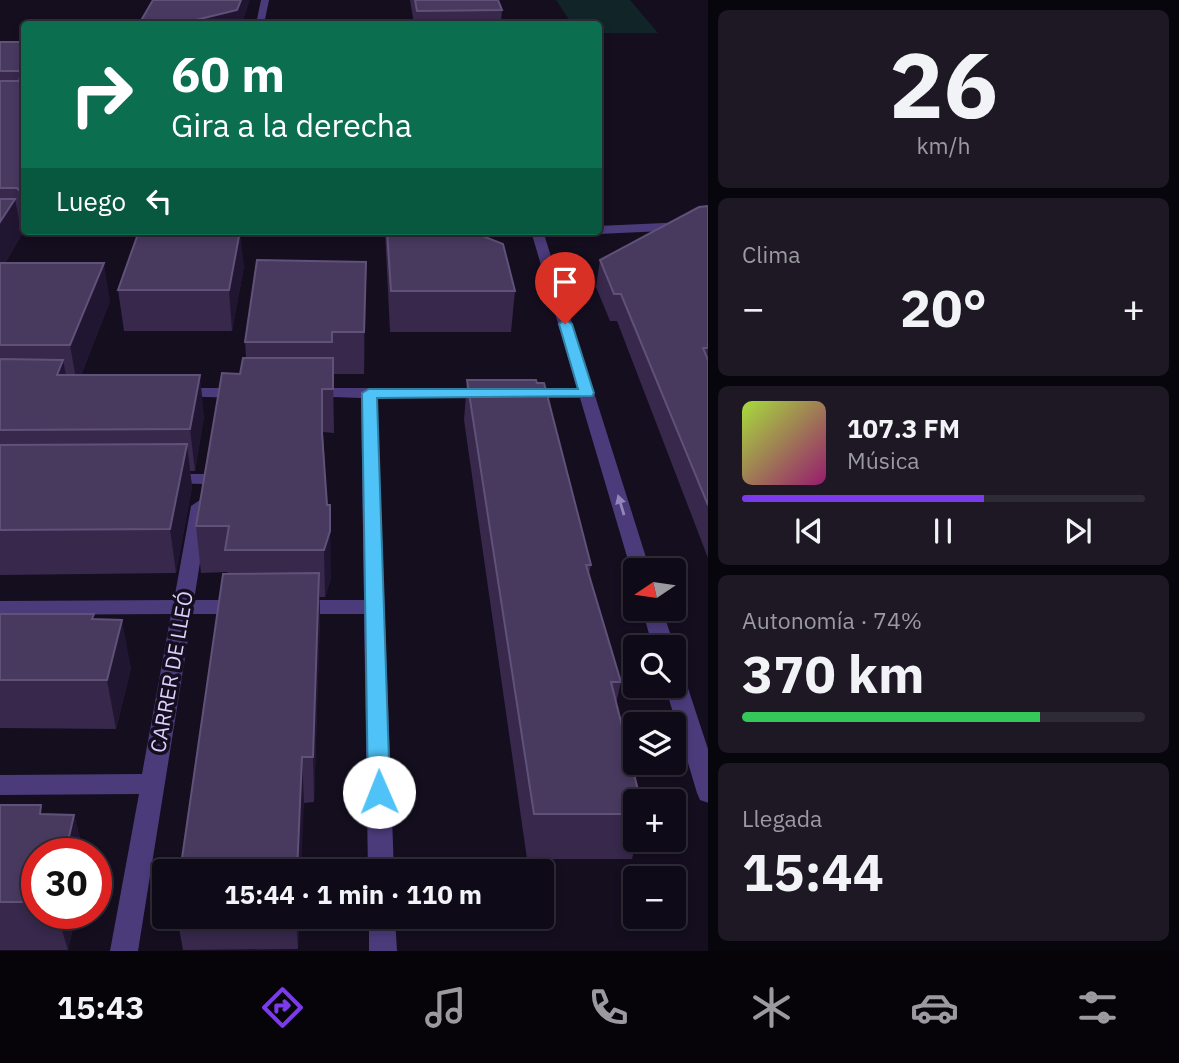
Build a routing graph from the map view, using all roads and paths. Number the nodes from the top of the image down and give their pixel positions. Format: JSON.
{"nodes":[{"id":1,"x":265,"y":0,"type":"edge"},
{"id":2,"x":261,"y":21,"type":"edge"},
{"id":3,"x":708,"y":225,"type":"edge"},
{"id":4,"x":0,"y":229,"type":"edge"},
{"id":5,"x":21,"y":229,"type":"edge"},
{"id":6,"x":602,"y":230,"type":"edge"},
{"id":7,"x":602,"y":230,"type":"edge"},
{"id":8,"x":538,"y":235,"type":"edge"},
{"id":9,"x":708,"y":235,"type":"edge"},
{"id":10,"x":164,"y":393,"type":"edge"},
{"id":11,"x":219,"y":393,"type":"junction"},
{"id":12,"x":260,"y":393,"type":"edge"},
{"id":13,"x":301,"y":393,"type":"edge"},
{"id":14,"x":369,"y":393,"type":"junction"},
{"id":15,"x":587,"y":393,"type":"junction"},
{"id":16,"x":215,"y":418,"type":"edge"},
{"id":17,"x":209,"y":454,"type":"edge"},
{"id":18,"x":150,"y":479,"type":"edge"},
{"id":19,"x":204,"y":479,"type":"junction"},
{"id":20,"x":637,"y":558,"type":"edge"},
{"id":21,"x":375,"y":607,"type":"junction"},
{"id":22,"x":0,"y":608,"type":"edge"},
{"id":23,"x":183,"y":608,"type":"junction"},
{"id":24,"x":680,"y":698,"type":"edge"},
{"id":25,"x":153,"y":784,"type":"junction"},
{"id":26,"x":0,"y":785,"type":"edge"},
{"id":27,"x":708,"y":793,"type":"edge"},
{"id":28,"x":381,"y":859,"type":"edge"},
{"id":29,"x":382,"y":929,"type":"edge"},
{"id":30,"x":124,"y":951,"type":"edge"},
{"id":31,"x":383,"y":951,"type":"edge"}],
"edges":[{"from":1,"to":2,"type":"street"},
{"from":3,"to":6,"type":"street"},
{"from":4,"to":5,"type":"street"},
{"from":7,"to":9,"type":"street"},
{"from":8,"to":15,"type":"street"},
{"from":10,"to":11,"type":"street"},
{"from":11,"to":12,"type":"street"},
{"from":11,"to":16,"type":"street"},
{"from":13,"to":14,"type":"street"},
{"from":14,"to":15,"type":"street"},
{"from":14,"to":21,"type":"street"},
{"from":20,"to":15,"type":"street","one_way":true},
{"from":17,"to":19,"type":"street","name":"CARRER DE LLEÓ"},
{"from":18,"to":19,"type":"street"},
{"from":19,"to":23,"type":"street","name":"CARRER DE LLEÓ"},
{"from":21,"to":23,"type":"street"},
{"from":21,"to":28,"type":"street"},
{"from":22,"to":23,"type":"street"},
{"from":23,"to":25,"type":"street","name":"CARRER DE LLEÓ"},
{"from":24,"to":27,"type":"street"},
{"from":25,"to":26,"type":"street"},
{"from":25,"to":30,"type":"street","name":"CARRER DE LLEÓ"},
{"from":29,"to":31,"type":"street"}]}
